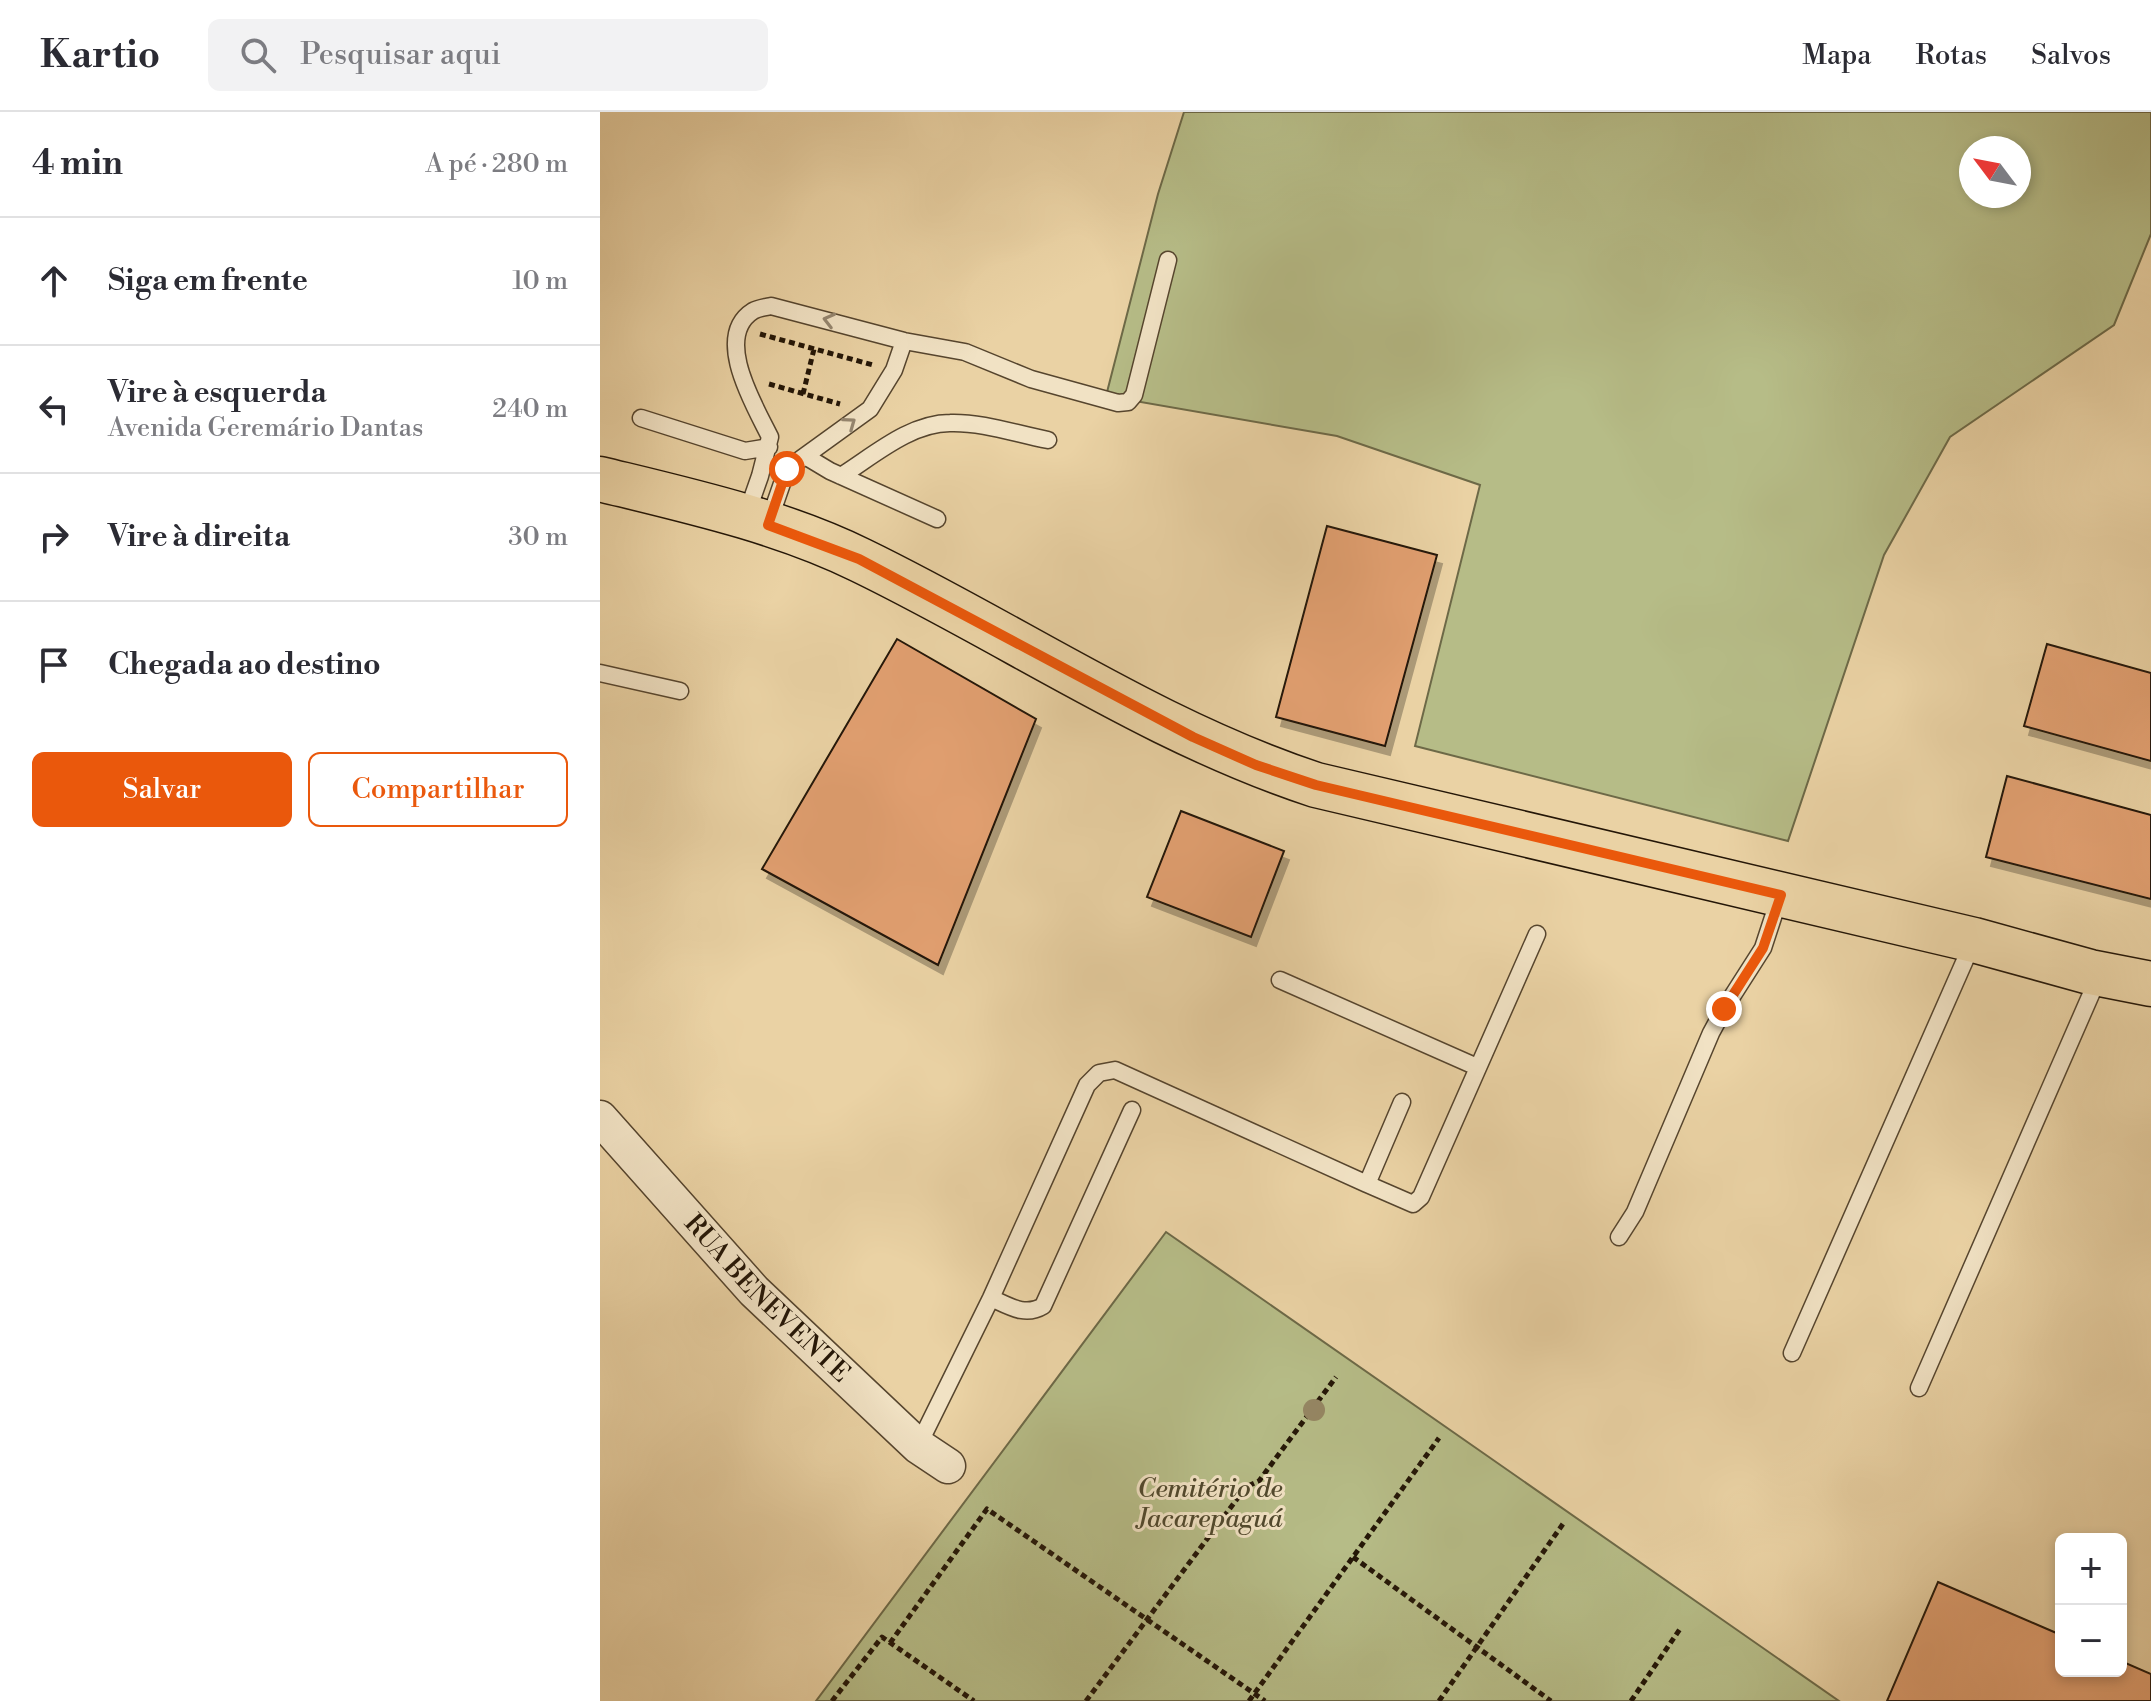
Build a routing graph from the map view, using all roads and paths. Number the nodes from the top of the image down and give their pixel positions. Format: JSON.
{"nodes":[{"id":1,"x":1168,"y":260,"type":"dead end"},
{"id":2,"x":750,"y":331,"type":"dead end"},
{"id":3,"x":904,"y":341,"type":"junction"},
{"id":4,"x":814,"y":349,"type":"junction"},
{"id":5,"x":879,"y":359,"type":"dead end"},
{"id":6,"x":878,"y":366,"type":"junction"},
{"id":7,"x":875,"y":377,"type":"dead end"},
{"id":8,"x":765,"y":383,"type":"dead end"},
{"id":9,"x":803,"y":394,"type":"junction"},
{"id":10,"x":841,"y":405,"type":"dead end"},
{"id":11,"x":641,"y":418,"type":"dead end"},
{"id":12,"x":1048,"y":440,"type":"dead end"},
{"id":13,"x":766,"y":455,"type":"junction"},
{"id":14,"x":805,"y":456,"type":"junction"},
{"id":15,"x":787,"y":469,"type":"junction"},
{"id":16,"x":841,"y":476,"type":"junction"},
{"id":17,"x":600,"y":479,"type":"edge"},
{"id":18,"x":937,"y":519,"type":"dead end"},
{"id":19,"x":756,"y":521,"type":"junction"},
{"id":20,"x":600,"y":673,"type":"edge"},
{"id":21,"x":680,"y":691,"type":"dead end"},
{"id":22,"x":1781,"y":895,"type":"junction"},
{"id":23,"x":1537,"y":934,"type":"dead end"},
{"id":24,"x":1974,"y":940,"type":"junction"},
{"id":25,"x":2100,"y":974,"type":"junction"},
{"id":26,"x":1280,"y":980,"type":"dead end"},
{"id":27,"x":2151,"y":984,"type":"edge"},
{"id":28,"x":1477,"y":1067,"type":"junction"},
{"id":29,"x":1402,"y":1102,"type":"dead end"},
{"id":30,"x":1132,"y":1110,"type":"dead end"},
{"id":31,"x":600,"y":1118,"type":"edge"},
{"id":32,"x":1367,"y":1184,"type":"junction"},
{"id":33,"x":1619,"y":1237,"type":"dead end"},
{"id":34,"x":991,"y":1298,"type":"junction"},
{"id":35,"x":1792,"y":1353,"type":"dead end"},
{"id":36,"x":1336,"y":1377,"type":"dead end"},
{"id":37,"x":1919,"y":1388,"type":"dead end"},
{"id":38,"x":1439,"y":1438,"type":"dead end"},
{"id":39,"x":918,"y":1446,"type":"junction"},
{"id":40,"x":948,"y":1466,"type":"dead end"},
{"id":41,"x":1565,"y":1521,"type":"dead end"},
{"id":42,"x":1353,"y":1557,"type":"junction"},
{"id":43,"x":1147,"y":1619,"type":"junction"},
{"id":44,"x":1680,"y":1629,"type":"dead end"},
{"id":45,"x":890,"y":1643,"type":"junction"},
{"id":46,"x":1477,"y":1647,"type":"junction"},
{"id":47,"x":1254,"y":1694,"type":"junction"},
{"id":48,"x":832,"y":1701,"type":"edge"},
{"id":49,"x":974,"y":1701,"type":"edge"},
{"id":50,"x":1086,"y":1701,"type":"edge"},
{"id":51,"x":1249,"y":1701,"type":"edge"},
{"id":52,"x":1265,"y":1701,"type":"edge"},
{"id":53,"x":1439,"y":1701,"type":"edge"},
{"id":54,"x":1551,"y":1701,"type":"edge"},
{"id":55,"x":1631,"y":1701,"type":"edge"}],
"edges":[{"from":1,"to":3,"type":"lane"},
{"from":2,"to":4,"type":"path"},
{"from":3,"to":13,"type":"lane","one_way":true},
{"from":14,"to":3,"type":"lane","one_way":true},
{"from":4,"to":6,"type":"path"},
{"from":4,"to":9,"type":"path"},
{"from":5,"to":6,"type":"path"},
{"from":6,"to":7,"type":"path"},
{"from":8,"to":9,"type":"path"},
{"from":9,"to":10,"type":"path"},
{"from":11,"to":13,"type":"lane"},
{"from":12,"to":16,"type":"lane"},
{"from":13,"to":15,"type":"lane"},
{"from":13,"to":19,"type":"lane"},
{"from":14,"to":15,"type":"lane"},
{"from":14,"to":16,"type":"lane"},
{"from":15,"to":19,"type":"lane"},
{"from":16,"to":18,"type":"lane"},
{"from":17,"to":19,"type":"main road"},
{"from":19,"to":22,"type":"main road"},
{"from":20,"to":21,"type":"lane"},
{"from":22,"to":24,"type":"main road"},
{"from":22,"to":33,"type":"lane"},
{"from":23,"to":28,"type":"lane"},
{"from":24,"to":25,"type":"main road"},
{"from":24,"to":35,"type":"lane"},
{"from":25,"to":27,"type":"main road"},
{"from":25,"to":37,"type":"lane"},
{"from":26,"to":28,"type":"lane"},
{"from":28,"to":32,"type":"lane"},
{"from":29,"to":32,"type":"lane"},
{"from":30,"to":34,"type":"lane"},
{"from":31,"to":39,"type":"street","name":"RUA BENEVENTE"},
{"from":32,"to":34,"type":"lane"},
{"from":34,"to":39,"type":"lane"},
{"from":36,"to":43,"type":"path"},
{"from":38,"to":42,"type":"path"},
{"from":39,"to":40,"type":"street","name":"RUA BENEVENTE"},
{"from":41,"to":46,"type":"path"},
{"from":42,"to":46,"type":"path"},
{"from":42,"to":47,"type":"path"},
{"from":43,"to":45,"type":"path"},
{"from":43,"to":47,"type":"path"},
{"from":43,"to":50,"type":"path"},
{"from":44,"to":55,"type":"path"},
{"from":45,"to":48,"type":"path"},
{"from":45,"to":49,"type":"path"},
{"from":46,"to":53,"type":"path"},
{"from":46,"to":54,"type":"path"},
{"from":47,"to":51,"type":"path"},
{"from":47,"to":52,"type":"path"}]}
